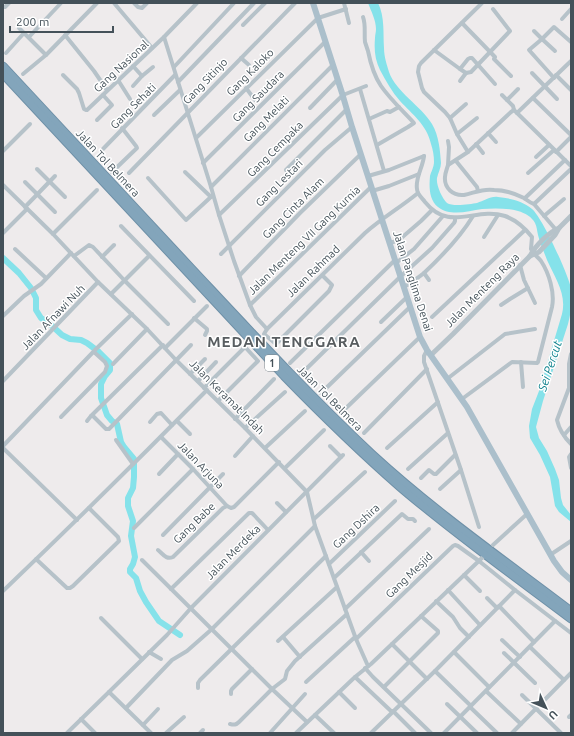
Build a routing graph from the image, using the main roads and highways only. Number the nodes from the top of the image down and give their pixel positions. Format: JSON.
{"nodes":[{"id":1,"x":313,"y":3,"type":"edge"},
{"id":2,"x":3,"y":66,"type":"edge"},
{"id":3,"x":3,"y":74,"type":"edge"},
{"id":4,"x":571,"y":580,"type":"edge"},
{"id":5,"x":571,"y":611,"type":"edge"},
{"id":6,"x":571,"y":619,"type":"edge"}],
"edges":[{"from":1,"to":4,"type":"main road","name":"Jalan Panglima Denai"},
{"from":2,"to":5,"type":"highway","name":"Jalan Tol Belmera","number":"1"},
{"from":3,"to":6,"type":"highway","name":"Jalan Tol Belmera","number":"1"}]}
